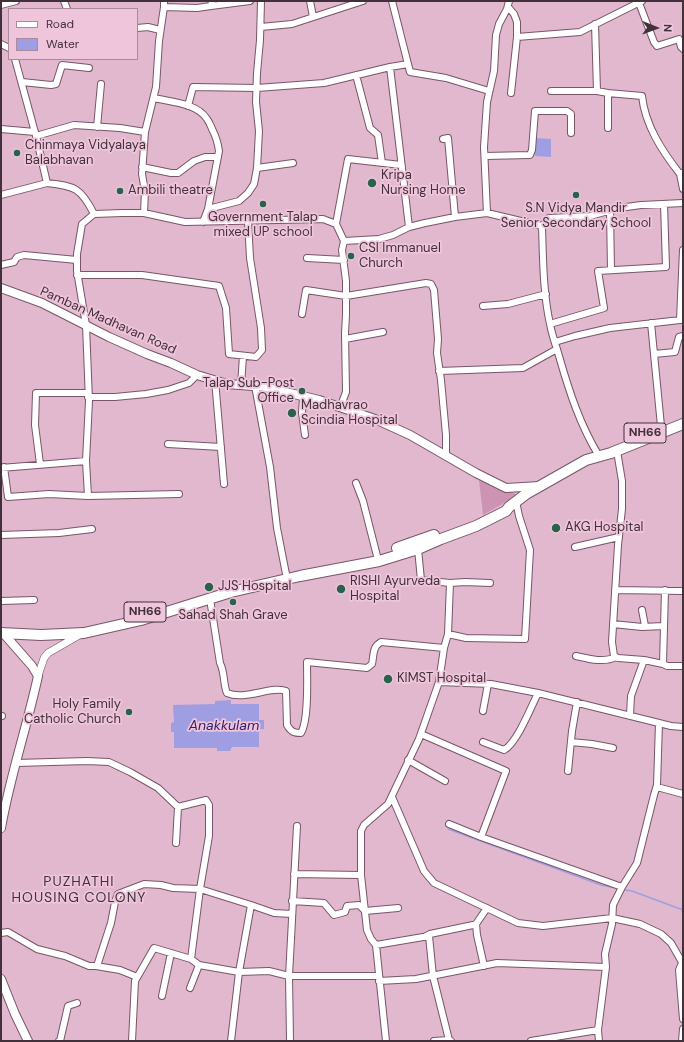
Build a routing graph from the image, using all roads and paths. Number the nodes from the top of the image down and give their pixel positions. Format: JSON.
{"nodes":[{"id":1,"x":16,"y":1,"type":"edge"},
{"id":2,"x":250,"y":1,"type":"edge"},
{"id":3,"x":261,"y":1,"type":"edge"},
{"id":4,"x":310,"y":1,"type":"edge"},
{"id":5,"x":363,"y":1,"type":"edge"},
{"id":6,"x":392,"y":1,"type":"edge"},
{"id":7,"x":640,"y":2,"type":"edge"},
{"id":8,"x":164,"y":4,"type":"edge"},
{"id":9,"x":212,"y":4,"type":"edge"},
{"id":10,"x":509,"y":4,"type":"edge"},
{"id":11,"x":1,"y":5,"type":"edge"},
{"id":12,"x":313,"y":17,"type":"junction"},
{"id":13,"x":595,"y":24,"type":"junction"},
{"id":14,"x":261,"y":27,"type":"junction"},
{"id":15,"x":138,"y":28,"type":"edge"},
{"id":16,"x":160,"y":30,"type":"junction"},
{"id":17,"x":517,"y":37,"type":"junction"},
{"id":18,"x":683,"y":49,"type":"edge"},
{"id":19,"x":15,"y":60,"type":"edge"},
{"id":20,"x":408,"y":64,"type":"junction"},
{"id":21,"x":390,"y":67,"type":"junction"},
{"id":22,"x":89,"y":68,"type":"dead end"},
{"id":23,"x":356,"y":74,"type":"junction"},
{"id":24,"x":22,"y":82,"type":"junction"},
{"id":25,"x":101,"y":84,"type":"dead end"},
{"id":26,"x":256,"y":88,"type":"junction"},
{"id":27,"x":489,"y":91,"type":"junction"},
{"id":28,"x":551,"y":91,"type":"dead end"},
{"id":29,"x":597,"y":91,"type":"junction"},
{"id":30,"x":511,"y":93,"type":"dead end"},
{"id":31,"x":608,"y":93,"type":"junction"},
{"id":32,"x":154,"y":98,"type":"junction"},
{"id":33,"x":188,"y":106,"type":"junction"},
{"id":34,"x":97,"y":127,"type":"junction"},
{"id":35,"x":608,"y":128,"type":"dead end"},
{"id":36,"x":1,"y":129,"type":"edge"},
{"id":37,"x":145,"y":132,"type":"junction"},
{"id":38,"x":571,"y":132,"type":"dead end"},
{"id":39,"x":35,"y":134,"type":"junction"},
{"id":40,"x":443,"y":139,"type":"dead end"},
{"id":41,"x":485,"y":156,"type":"junction"},
{"id":42,"x":218,"y":157,"type":"junction"},
{"id":43,"x":292,"y":163,"type":"dead end"},
{"id":44,"x":382,"y":163,"type":"junction"},
{"id":45,"x":401,"y":165,"type":"junction"},
{"id":46,"x":142,"y":168,"type":"junction"},
{"id":47,"x":257,"y":168,"type":"junction"},
{"id":48,"x":681,"y":173,"type":"edge"},
{"id":49,"x":47,"y":183,"type":"junction"},
{"id":50,"x":683,"y":189,"type":"edge"},
{"id":51,"x":1,"y":195,"type":"edge"},
{"id":52,"x":683,"y":203,"type":"edge"},
{"id":53,"x":664,"y":204,"type":"junction"},
{"id":54,"x":208,"y":209,"type":"junction"},
{"id":55,"x":610,"y":211,"type":"junction"},
{"id":56,"x":144,"y":213,"type":"junction"},
{"id":57,"x":487,"y":213,"type":"junction"},
{"id":58,"x":94,"y":214,"type":"junction"},
{"id":59,"x":455,"y":217,"type":"junction"},
{"id":60,"x":248,"y":221,"type":"junction"},
{"id":61,"x":203,"y":222,"type":"junction"},
{"id":62,"x":336,"y":224,"type":"junction"},
{"id":63,"x":542,"y":226,"type":"junction"},
{"id":64,"x":409,"y":227,"type":"junction"},
{"id":65,"x":344,"y":241,"type":"junction"},
{"id":66,"x":683,"y":250,"type":"edge"},
{"id":67,"x":307,"y":258,"type":"dead end"},
{"id":68,"x":77,"y":260,"type":"junction"},
{"id":69,"x":344,"y":260,"type":"junction"},
{"id":70,"x":1,"y":265,"type":"edge"},
{"id":71,"x":611,"y":270,"type":"junction"},
{"id":72,"x":77,"y":275,"type":"junction"},
{"id":73,"x":1,"y":288,"type":"edge"},
{"id":74,"x":546,"y":294,"type":"junction"},
{"id":75,"x":346,"y":296,"type":"junction"},
{"id":76,"x":483,"y":306,"type":"dead end"},
{"id":77,"x":302,"y":314,"type":"dead end"},
{"id":78,"x":681,"y":320,"type":"edge"},
{"id":79,"x":651,"y":323,"type":"junction"},
{"id":80,"x":550,"y":324,"type":"junction"},
{"id":81,"x":86,"y":325,"type":"junction"},
{"id":82,"x":383,"y":332,"type":"dead end"},
{"id":83,"x":683,"y":336,"type":"edge"},
{"id":84,"x":345,"y":339,"type":"junction"},
{"id":85,"x":555,"y":342,"type":"junction"},
{"id":86,"x":557,"y":349,"type":"junction"},
{"id":87,"x":654,"y":354,"type":"junction"},
{"id":88,"x":242,"y":356,"type":"junction"},
{"id":89,"x":439,"y":371,"type":"junction"},
{"id":90,"x":197,"y":375,"type":"junction"},
{"id":91,"x":215,"y":380,"type":"junction"},
{"id":92,"x":241,"y":385,"type":"junction"},
{"id":93,"x":255,"y":386,"type":"junction"},
{"id":94,"x":88,"y":395,"type":"junction"},
{"id":95,"x":303,"y":397,"type":"junction"},
{"id":96,"x":340,"y":408,"type":"junction"},
{"id":97,"x":683,"y":418,"type":"edge"},
{"id":98,"x":683,"y":424,"type":"edge"},
{"id":99,"x":661,"y":426,"type":"junction"},
{"id":100,"x":305,"y":435,"type":"dead end"},
{"id":101,"x":168,"y":444,"type":"dead end"},
{"id":102,"x":221,"y":447,"type":"junction"},
{"id":103,"x":608,"y":453,"type":"junction"},
{"id":104,"x":446,"y":456,"type":"junction"},
{"id":105,"x":86,"y":461,"type":"junction"},
{"id":106,"x":40,"y":464,"type":"junction"},
{"id":107,"x":3,"y":468,"type":"edge"},
{"id":108,"x":356,"y":483,"type":"dead end"},
{"id":109,"x":224,"y":484,"type":"dead end"},
{"id":110,"x":542,"y":486,"type":"junction"},
{"id":111,"x":179,"y":494,"type":"dead end"},
{"id":112,"x":88,"y":496,"type":"junction"},
{"id":113,"x":510,"y":505,"type":"junction"},
{"id":114,"x":92,"y":529,"type":"dead end"},
{"id":115,"x":1,"y":535,"type":"edge"},
{"id":116,"x":440,"y":536,"type":"junction"},
{"id":117,"x":619,"y":537,"type":"junction"},
{"id":118,"x":575,"y":547,"type":"dead end"},
{"id":119,"x":418,"y":549,"type":"junction"},
{"id":120,"x":377,"y":556,"type":"junction"},
{"id":121,"x":286,"y":574,"type":"junction"},
{"id":122,"x":450,"y":583,"type":"junction"},
{"id":123,"x":490,"y":583,"type":"dead end"},
{"id":124,"x":616,"y":590,"type":"junction"},
{"id":125,"x":665,"y":590,"type":"junction"},
{"id":126,"x":683,"y":591,"type":"edge"},
{"id":127,"x":210,"y":599,"type":"junction"},
{"id":128,"x":34,"y":600,"type":"dead end"},
{"id":129,"x":1,"y":601,"type":"edge"},
{"id":130,"x":642,"y":610,"type":"dead end"},
{"id":131,"x":613,"y":624,"type":"junction"},
{"id":132,"x":645,"y":626,"type":"junction"},
{"id":133,"x":664,"y":626,"type":"junction"},
{"id":134,"x":2,"y":632,"type":"edge"},
{"id":135,"x":84,"y":633,"type":"junction"},
{"id":136,"x":448,"y":634,"type":"junction"},
{"id":137,"x":444,"y":648,"type":"junction"},
{"id":138,"x":576,"y":656,"type":"dead end"},
{"id":139,"x":616,"y":657,"type":"junction"},
{"id":140,"x":644,"y":660,"type":"junction"},
{"id":141,"x":663,"y":664,"type":"junction"},
{"id":142,"x":683,"y":666,"type":"edge"},
{"id":143,"x":38,"y":676,"type":"junction"},
{"id":144,"x":439,"y":682,"type":"junction"},
{"id":145,"x":488,"y":684,"type":"junction"},
{"id":146,"x":538,"y":693,"type":"junction"},
{"id":147,"x":577,"y":702,"type":"junction"},
{"id":148,"x":483,"y":711,"type":"dead end"},
{"id":149,"x":630,"y":715,"type":"junction"},
{"id":150,"x":659,"y":723,"type":"junction"},
{"id":151,"x":683,"y":727,"type":"edge"},
{"id":152,"x":421,"y":734,"type":"junction"},
{"id":153,"x":483,"y":742,"type":"dead end"},
{"id":154,"x":571,"y":742,"type":"junction"},
{"id":155,"x":613,"y":748,"type":"dead end"},
{"id":156,"x":408,"y":760,"type":"junction"},
{"id":157,"x":16,"y":763,"type":"junction"},
{"id":158,"x":568,"y":771,"type":"dead end"},
{"id":159,"x":446,"y":780,"type":"dead end"},
{"id":160,"x":657,"y":787,"type":"junction"},
{"id":161,"x":683,"y":794,"type":"edge"},
{"id":162,"x":392,"y":796,"type":"junction"},
{"id":163,"x":178,"y":807,"type":"junction"},
{"id":164,"x":449,"y":824,"type":"dead end"},
{"id":165,"x":297,"y":826,"type":"dead end"},
{"id":166,"x":1,"y":828,"type":"edge"},
{"id":167,"x":480,"y":837,"type":"junction"},
{"id":168,"x":176,"y":843,"type":"dead end"},
{"id":169,"x":294,"y":874,"type":"junction"},
{"id":170,"x":361,"y":875,"type":"junction"},
{"id":171,"x":622,"y":887,"type":"junction"},
{"id":172,"x":200,"y":889,"type":"junction"},
{"id":173,"x":292,"y":901,"type":"junction"},
{"id":174,"x":251,"y":905,"type":"junction"},
{"id":175,"x":398,"y":908,"type":"dead end"},
{"id":176,"x":486,"y":908,"type":"junction"},
{"id":177,"x":365,"y":911,"type":"junction"},
{"id":178,"x":292,"y":914,"type":"junction"},
{"id":179,"x":612,"y":918,"type":"junction"},
{"id":180,"x":476,"y":924,"type":"junction"},
{"id":181,"x":1,"y":933,"type":"edge"},
{"id":182,"x":426,"y":936,"type":"junction"},
{"id":183,"x":376,"y":944,"type":"junction"},
{"id":184,"x":170,"y":953,"type":"junction"},
{"id":185,"x":191,"y":959,"type":"junction"},
{"id":186,"x":682,"y":964,"type":"edge"},
{"id":187,"x":199,"y":965,"type":"junction"},
{"id":188,"x":96,"y":966,"type":"junction"},
{"id":189,"x":484,"y":966,"type":"junction"},
{"id":190,"x":606,"y":968,"type":"junction"},
{"id":191,"x":239,"y":972,"type":"junction"},
{"id":192,"x":289,"y":976,"type":"junction"},
{"id":193,"x":433,"y":976,"type":"junction"},
{"id":194,"x":137,"y":977,"type":"junction"},
{"id":195,"x":379,"y":978,"type":"junction"},
{"id":196,"x":1,"y":979,"type":"edge"},
{"id":197,"x":190,"y":988,"type":"dead end"},
{"id":198,"x":162,"y":996,"type":"dead end"},
{"id":199,"x":77,"y":1003,"type":"dead end"},
{"id":200,"x":683,"y":1019,"type":"edge"},
{"id":201,"x":598,"y":1030,"type":"junction"},
{"id":202,"x":683,"y":1030,"type":"edge"},
{"id":203,"x":561,"y":1039,"type":"edge"},
{"id":204,"x":450,"y":1040,"type":"edge"},
{"id":205,"x":28,"y":1041,"type":"edge"},
{"id":206,"x":59,"y":1041,"type":"edge"},
{"id":207,"x":132,"y":1041,"type":"edge"},
{"id":208,"x":231,"y":1041,"type":"edge"},
{"id":209,"x":290,"y":1041,"type":"edge"},
{"id":210,"x":386,"y":1041,"type":"edge"},
{"id":211,"x":434,"y":1041,"type":"edge"},
{"id":212,"x":531,"y":1041,"type":"edge"},
{"id":213,"x":599,"y":1041,"type":"edge"},
{"id":214,"x":682,"y":1041,"type":"edge"}],
"edges":[{"from":1,"to":11,"type":"street"},
{"from":2,"to":9,"type":"street"},
{"from":3,"to":14,"type":"street"},
{"from":4,"to":12,"type":"street"},
{"from":5,"to":12,"type":"street"},
{"from":6,"to":20,"type":"street"},
{"from":7,"to":13,"type":"street"},
{"from":7,"to":18,"type":"street"},
{"from":8,"to":9,"type":"street"},
{"from":8,"to":16,"type":"street"},
{"from":10,"to":17,"type":"street"},
{"from":10,"to":27,"type":"street"},
{"from":12,"to":14,"type":"street"},
{"from":13,"to":17,"type":"street"},
{"from":13,"to":29,"type":"street"},
{"from":14,"to":26,"type":"street"},
{"from":15,"to":16,"type":"street"},
{"from":16,"to":32,"type":"street"},
{"from":17,"to":30,"type":"street"},
{"from":19,"to":24,"type":"street"},
{"from":20,"to":21,"type":"street"},
{"from":20,"to":27,"type":"street"},
{"from":21,"to":23,"type":"street"},
{"from":21,"to":45,"type":"street"},
{"from":22,"to":24,"type":"street"},
{"from":23,"to":26,"type":"street"},
{"from":23,"to":44,"type":"street"},
{"from":24,"to":39,"type":"street"},
{"from":25,"to":34,"type":"street"},
{"from":26,"to":33,"type":"street"},
{"from":26,"to":47,"type":"street"},
{"from":27,"to":41,"type":"street"},
{"from":28,"to":29,"type":"street"},
{"from":29,"to":31,"type":"street"},
{"from":31,"to":35,"type":"street"},
{"from":31,"to":48,"type":"street"},
{"from":32,"to":33,"type":"street"},
{"from":32,"to":37,"type":"street"},
{"from":33,"to":42,"type":"street"},
{"from":34,"to":37,"type":"street"},
{"from":34,"to":39,"type":"street"},
{"from":36,"to":39,"type":"street"},
{"from":37,"to":46,"type":"street"},
{"from":38,"to":41,"type":"street"},
{"from":39,"to":49,"type":"street"},
{"from":40,"to":59,"type":"street"},
{"from":41,"to":57,"type":"street"},
{"from":42,"to":46,"type":"street"},
{"from":42,"to":54,"type":"street"},
{"from":43,"to":47,"type":"street"},
{"from":44,"to":45,"type":"street"},
{"from":44,"to":62,"type":"street"},
{"from":45,"to":64,"type":"street"},
{"from":46,"to":56,"type":"street"},
{"from":47,"to":54,"type":"street"},
{"from":48,"to":50,"type":"street"},
{"from":49,"to":51,"type":"street"},
{"from":49,"to":58,"type":"street"},
{"from":52,"to":53,"type":"street"},
{"from":53,"to":55,"type":"street"},
{"from":53,"to":71,"type":"street"},
{"from":54,"to":61,"type":"street"},
{"from":55,"to":63,"type":"street"},
{"from":55,"to":71,"type":"street"},
{"from":56,"to":58,"type":"street"},
{"from":56,"to":61,"type":"street"},
{"from":57,"to":59,"type":"street"},
{"from":57,"to":63,"type":"street"},
{"from":58,"to":68,"type":"street"},
{"from":59,"to":64,"type":"street"},
{"from":60,"to":61,"type":"street"},
{"from":60,"to":62,"type":"street"},
{"from":60,"to":88,"type":"street"},
{"from":62,"to":65,"type":"street"},
{"from":63,"to":74,"type":"street"},
{"from":64,"to":65,"type":"street"},
{"from":65,"to":69,"type":"street"},
{"from":66,"to":78,"type":"street"},
{"from":67,"to":69,"type":"street"},
{"from":68,"to":70,"type":"street"},
{"from":68,"to":72,"type":"street"},
{"from":69,"to":75,"type":"street"},
{"from":71,"to":80,"type":"street"},
{"from":72,"to":81,"type":"street"},
{"from":72,"to":88,"type":"street"},
{"from":73,"to":81,"type":"main road","name":"Pamban Madhavan Road"},
{"from":74,"to":76,"type":"street"},
{"from":74,"to":80,"type":"street"},
{"from":75,"to":77,"type":"street"},
{"from":75,"to":84,"type":"street"},
{"from":75,"to":89,"type":"street"},
{"from":78,"to":79,"type":"street"},
{"from":79,"to":85,"type":"street"},
{"from":79,"to":87,"type":"street"},
{"from":80,"to":85,"type":"street"},
{"from":81,"to":90,"type":"main road","name":"Pamban Madhavan Road"},
{"from":81,"to":94,"type":"street"},
{"from":82,"to":84,"type":"street"},
{"from":83,"to":87,"type":"street"},
{"from":84,"to":96,"type":"street"},
{"from":85,"to":86,"type":"street"},
{"from":86,"to":89,"type":"street"},
{"from":86,"to":103,"type":"street"},
{"from":87,"to":99,"type":"street"},
{"from":88,"to":92,"type":"street"},
{"from":89,"to":104,"type":"street"},
{"from":90,"to":91,"type":"main road","name":"Pamban Madhavan Road"},
{"from":90,"to":94,"type":"street"},
{"from":91,"to":92,"type":"main road","name":"Pamban Madhavan Road"},
{"from":91,"to":102,"type":"street"},
{"from":92,"to":93,"type":"main road","name":"Pamban Madhavan Road"},
{"from":93,"to":95,"type":"main road","name":"Pamban Madhavan Road"},
{"from":93,"to":121,"type":"street"},
{"from":94,"to":105,"type":"street"},
{"from":94,"to":106,"type":"street"},
{"from":95,"to":96,"type":"main road","name":"Pamban Madhavan Road"},
{"from":95,"to":100,"type":"street"},
{"from":96,"to":104,"type":"main road","name":"Pamban Madhavan Road"},
{"from":97,"to":99,"type":"highway","number":"NH66"},
{"from":98,"to":103,"type":"highway","number":"NH66"},
{"from":99,"to":103,"type":"highway","number":"NH66"},
{"from":101,"to":102,"type":"street"},
{"from":102,"to":109,"type":"street"},
{"from":103,"to":110,"type":"highway","number":"NH66"},
{"from":103,"to":117,"type":"street"},
{"from":104,"to":110,"type":"main road","name":"Pamban Madhavan Road"},
{"from":105,"to":106,"type":"street"},
{"from":105,"to":112,"type":"street"},
{"from":106,"to":107,"type":"street"},
{"from":107,"to":112,"type":"street"},
{"from":108,"to":120,"type":"street"},
{"from":110,"to":113,"type":"highway","number":"NH66"},
{"from":111,"to":112,"type":"street"},
{"from":113,"to":116,"type":"highway","number":"NH66"},
{"from":113,"to":136,"type":"street"},
{"from":114,"to":115,"type":"street"},
{"from":116,"to":119,"type":"highway","number":"NH66"},
{"from":116,"to":120,"type":"highway","number":"NH66"},
{"from":117,"to":118,"type":"street"},
{"from":117,"to":124,"type":"street"},
{"from":119,"to":122,"type":"street"},
{"from":119,"to":127,"type":"highway","number":"NH66"},
{"from":120,"to":121,"type":"highway","number":"NH66"},
{"from":121,"to":134,"type":"highway","number":"NH66"},
{"from":122,"to":123,"type":"street"},
{"from":122,"to":136,"type":"street"},
{"from":124,"to":125,"type":"street"},
{"from":124,"to":131,"type":"street"},
{"from":125,"to":126,"type":"street"},
{"from":125,"to":133,"type":"street"},
{"from":127,"to":135,"type":"highway","number":"NH66"},
{"from":127,"to":137,"type":"street"},
{"from":128,"to":129,"type":"street"},
{"from":130,"to":132,"type":"street"},
{"from":131,"to":132,"type":"street"},
{"from":131,"to":139,"type":"street"},
{"from":132,"to":133,"type":"street"},
{"from":133,"to":141,"type":"street"},
{"from":134,"to":135,"type":"highway","number":"NH66"},
{"from":134,"to":143,"type":"main road"},
{"from":135,"to":143,"type":"street"},
{"from":136,"to":137,"type":"street"},
{"from":137,"to":144,"type":"street"},
{"from":138,"to":139,"type":"street"},
{"from":139,"to":140,"type":"street"},
{"from":140,"to":141,"type":"street"},
{"from":140,"to":149,"type":"street"},
{"from":141,"to":142,"type":"street"},
{"from":143,"to":157,"type":"main road"},
{"from":144,"to":145,"type":"street"},
{"from":144,"to":152,"type":"street"},
{"from":145,"to":146,"type":"street"},
{"from":145,"to":148,"type":"street"},
{"from":146,"to":147,"type":"street"},
{"from":146,"to":153,"type":"street"},
{"from":147,"to":149,"type":"street"},
{"from":147,"to":154,"type":"street"},
{"from":149,"to":150,"type":"street"},
{"from":150,"to":151,"type":"street"},
{"from":150,"to":160,"type":"street"},
{"from":152,"to":156,"type":"street"},
{"from":152,"to":167,"type":"street"},
{"from":154,"to":155,"type":"street"},
{"from":154,"to":158,"type":"street"},
{"from":156,"to":159,"type":"street"},
{"from":156,"to":162,"type":"street"},
{"from":157,"to":163,"type":"street"},
{"from":157,"to":166,"type":"main road"},
{"from":160,"to":161,"type":"street"},
{"from":160,"to":171,"type":"street"},
{"from":162,"to":170,"type":"street"},
{"from":162,"to":176,"type":"street"},
{"from":163,"to":168,"type":"street"},
{"from":163,"to":172,"type":"street"},
{"from":164,"to":167,"type":"street"},
{"from":165,"to":169,"type":"street"},
{"from":167,"to":171,"type":"street"},
{"from":169,"to":170,"type":"street"},
{"from":169,"to":173,"type":"street"},
{"from":170,"to":177,"type":"street"},
{"from":171,"to":179,"type":"street"},
{"from":172,"to":174,"type":"street"},
{"from":172,"to":185,"type":"street"},
{"from":172,"to":188,"type":"street"},
{"from":173,"to":177,"type":"street"},
{"from":173,"to":178,"type":"street"},
{"from":174,"to":178,"type":"street"},
{"from":174,"to":191,"type":"street"},
{"from":175,"to":177,"type":"street"},
{"from":176,"to":179,"type":"street"},
{"from":176,"to":180,"type":"street"},
{"from":177,"to":183,"type":"street"},
{"from":178,"to":192,"type":"street"},
{"from":179,"to":186,"type":"street"},
{"from":179,"to":190,"type":"street"},
{"from":180,"to":182,"type":"street"},
{"from":180,"to":189,"type":"street"},
{"from":181,"to":188,"type":"street"},
{"from":182,"to":183,"type":"street"},
{"from":182,"to":193,"type":"street"},
{"from":183,"to":195,"type":"street"},
{"from":184,"to":185,"type":"street"},
{"from":184,"to":194,"type":"street"},
{"from":184,"to":198,"type":"street"},
{"from":185,"to":187,"type":"street"},
{"from":186,"to":200,"type":"street"},
{"from":187,"to":191,"type":"street"},
{"from":187,"to":197,"type":"street"},
{"from":188,"to":194,"type":"street"},
{"from":189,"to":190,"type":"street"},
{"from":189,"to":193,"type":"street"},
{"from":190,"to":201,"type":"street"},
{"from":191,"to":192,"type":"street"},
{"from":191,"to":208,"type":"street"},
{"from":192,"to":195,"type":"street"},
{"from":192,"to":209,"type":"street"},
{"from":193,"to":195,"type":"street"},
{"from":193,"to":204,"type":"street"},
{"from":194,"to":207,"type":"street"},
{"from":195,"to":210,"type":"street"},
{"from":196,"to":205,"type":"main road"},
{"from":199,"to":206,"type":"street"},
{"from":201,"to":203,"type":"street"},
{"from":201,"to":213,"type":"street"},
{"from":202,"to":214,"type":"street"},
{"from":203,"to":212,"type":"street"},
{"from":204,"to":211,"type":"street"}]}
